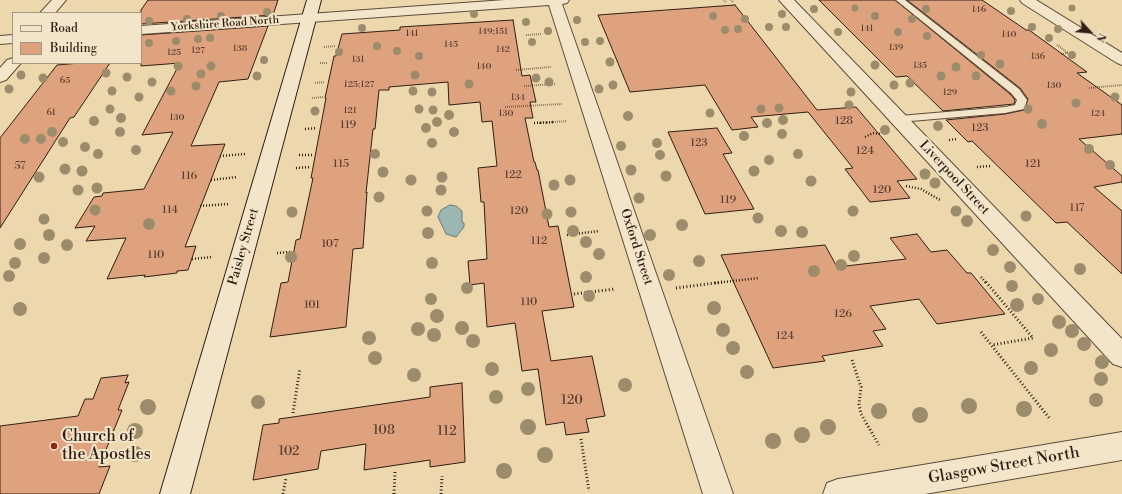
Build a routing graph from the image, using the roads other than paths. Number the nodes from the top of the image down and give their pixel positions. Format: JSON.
{"nodes":[{"id":1,"x":59,"y":0,"type":"edge"},
{"id":2,"x":558,"y":0,"type":"edge"},
{"id":3,"x":786,"y":0,"type":"edge"},
{"id":4,"x":900,"y":0,"type":"edge"},
{"id":5,"x":1027,"y":0,"type":"edge"},
{"id":6,"x":312,"y":9,"type":"edge"},
{"id":7,"x":48,"y":12,"type":"edge"},
{"id":8,"x":142,"y":30,"type":"edge"},
{"id":9,"x":12,"y":39,"type":"edge"},
{"id":10,"x":0,"y":40,"type":"edge"},
{"id":11,"x":1122,"y":60,"type":"edge"},
{"id":12,"x":12,"y":64,"type":"edge"},
{"id":13,"x":0,"y":77,"type":"edge"},
{"id":14,"x":899,"y":119,"type":"junction"},
{"id":15,"x":1122,"y":356,"type":"edge"},
{"id":16,"x":1122,"y":446,"type":"edge"},
{"id":17,"x":175,"y":494,"type":"edge"},
{"id":18,"x":718,"y":494,"type":"edge"},
{"id":19,"x":838,"y":494,"type":"edge"}],
"edges":[{"from":1,"to":7,"type":"street"},
{"from":2,"to":6,"type":"street","name":"Yorkshire Road North"},
{"from":2,"to":18,"type":"street","name":"Oxford Street"},
{"from":3,"to":14,"type":"street","name":"Liverpool Street"},
{"from":4,"to":14,"type":"lane"},
{"from":5,"to":11,"type":"street"},
{"from":6,"to":8,"type":"street","name":"Yorkshire Road North"},
{"from":6,"to":17,"type":"street","name":"Paisley Street"},
{"from":9,"to":10,"type":"street"},
{"from":12,"to":13,"type":"street"},
{"from":14,"to":15,"type":"street","name":"Liverpool Street"},
{"from":16,"to":19,"type":"street","name":"Glasgow Street North"}]}
